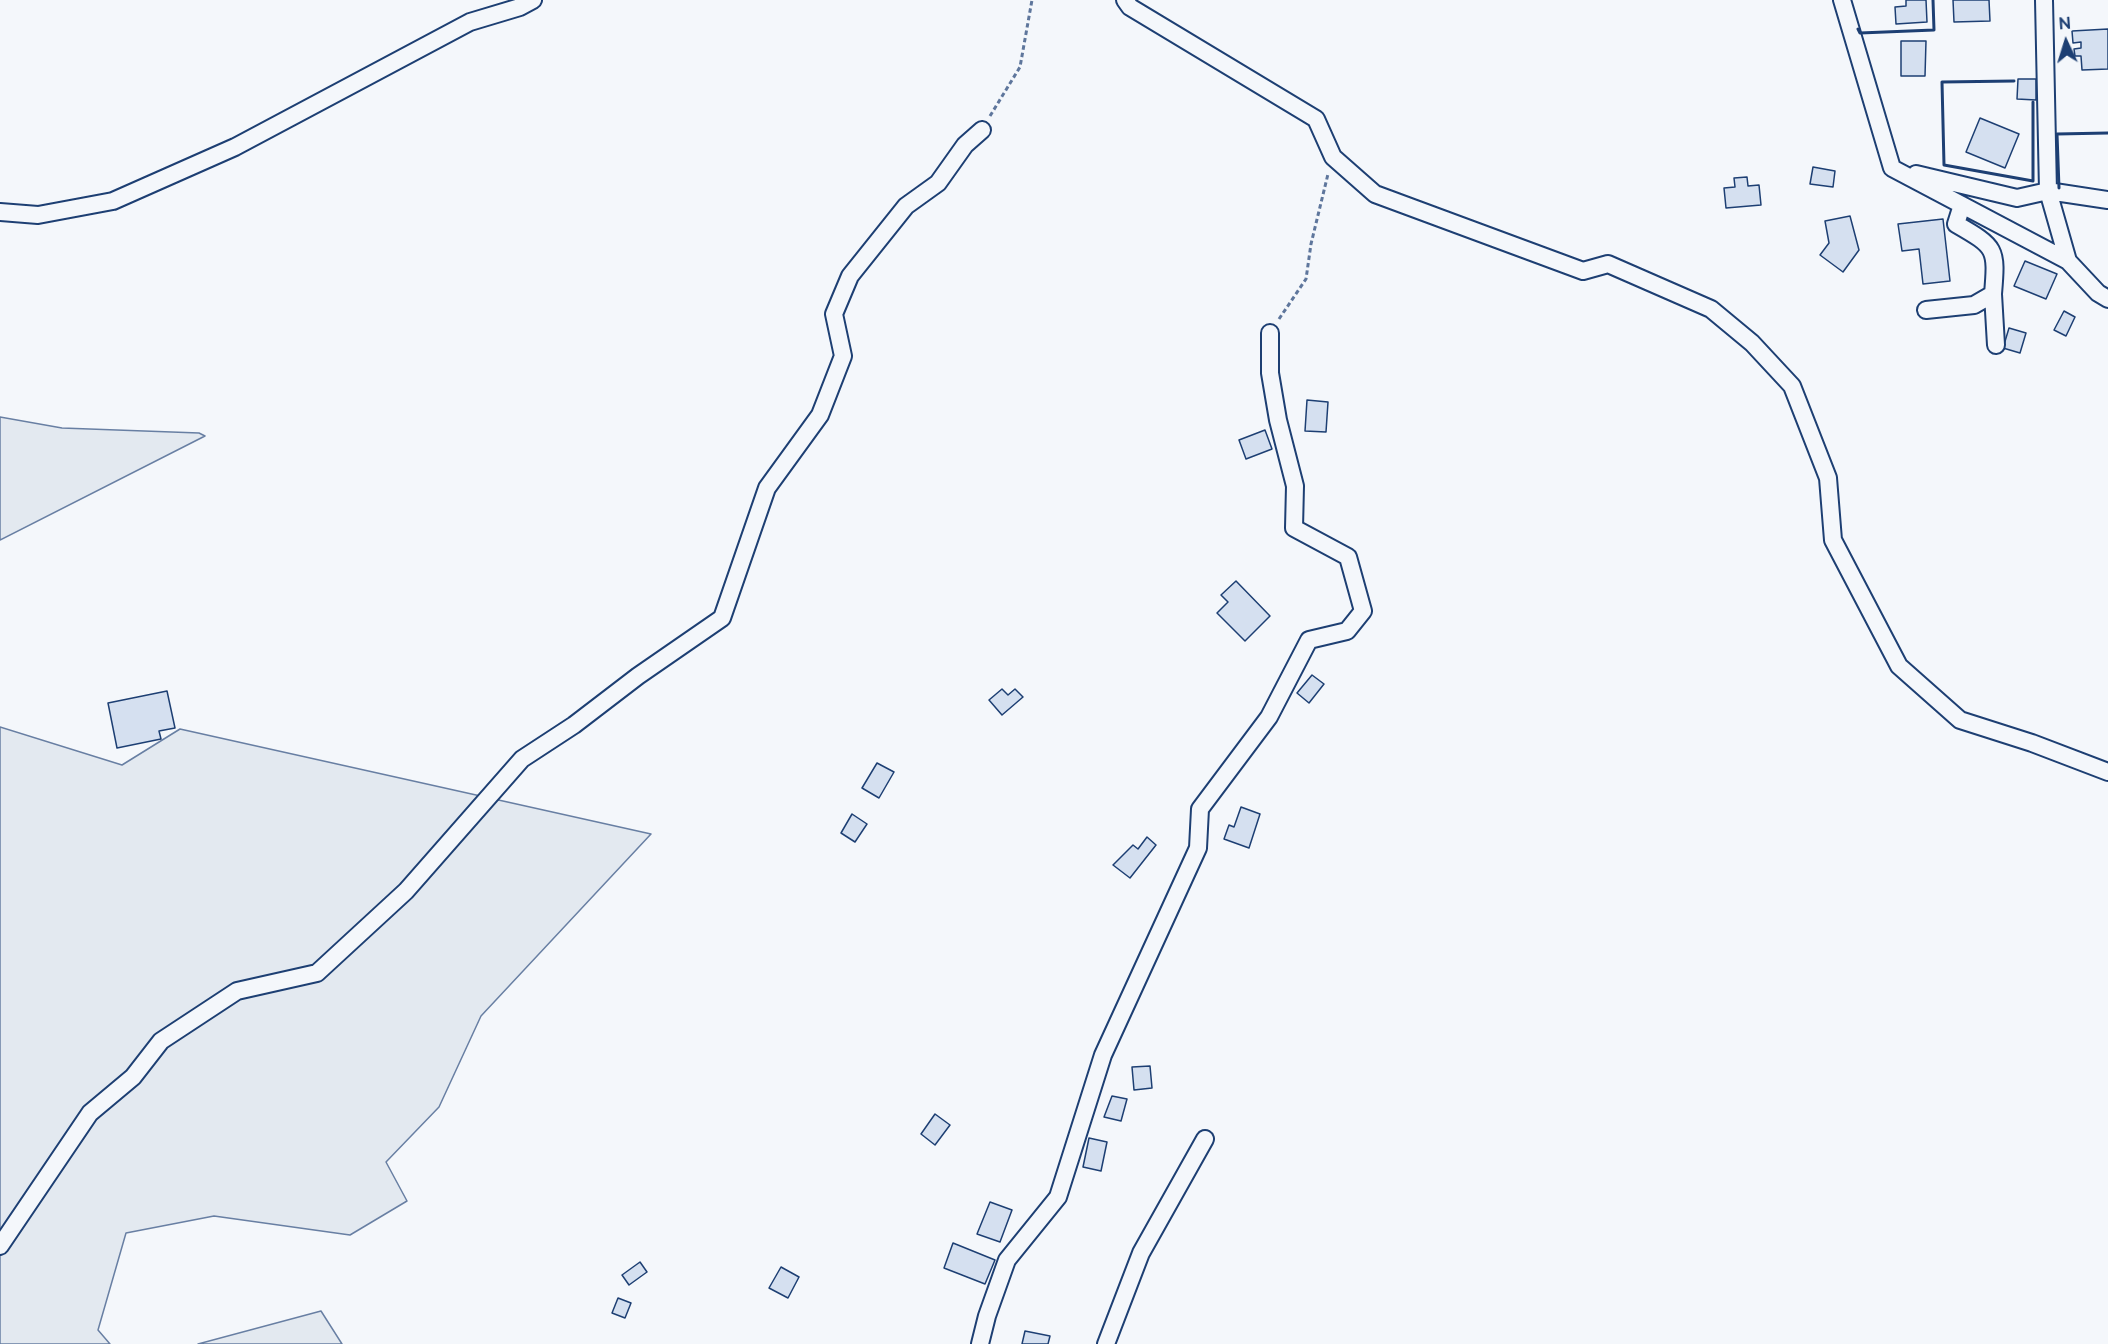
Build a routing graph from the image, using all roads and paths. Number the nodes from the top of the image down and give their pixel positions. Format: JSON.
{"nodes":[{"id":1,"x":533,"y":0,"type":"edge"},
{"id":2,"x":1032,"y":0,"type":"edge"},
{"id":3,"x":1125,"y":0,"type":"edge"},
{"id":4,"x":1842,"y":0,"type":"edge"},
{"id":5,"x":2044,"y":0,"type":"edge"},
{"id":6,"x":982,"y":130,"type":"joint"},
{"id":7,"x":1333,"y":156,"type":"junction"},
{"id":8,"x":1892,"y":168,"type":"junction"},
{"id":9,"x":2048,"y":191,"type":"junction"},
{"id":10,"x":2108,"y":200,"type":"edge"},
{"id":11,"x":1962,"y":205,"type":"junction"},
{"id":12,"x":0,"y":212,"type":"edge"},
{"id":13,"x":2068,"y":261,"type":"junction"},
{"id":14,"x":1993,"y":294,"type":"junction"},
{"id":15,"x":2108,"y":299,"type":"edge"},
{"id":16,"x":1926,"y":310,"type":"dead end"},
{"id":17,"x":1270,"y":333,"type":"joint"},
{"id":18,"x":1996,"y":345,"type":"dead end"},
{"id":19,"x":2108,"y":772,"type":"edge"},
{"id":20,"x":1204,"y":1139,"type":"dead end"},
{"id":21,"x":0,"y":1245,"type":"edge"},
{"id":22,"x":981,"y":1344,"type":"edge"},
{"id":23,"x":1106,"y":1344,"type":"edge"}],
"edges":[{"from":1,"to":12,"type":"street"},
{"from":2,"to":6,"type":"path"},
{"from":3,"to":7,"type":"street"},
{"from":4,"to":8,"type":"street"},
{"from":5,"to":9,"type":"street"},
{"from":6,"to":21,"type":"street"},
{"from":7,"to":17,"type":"path"},
{"from":7,"to":19,"type":"street"},
{"from":8,"to":9,"type":"street"},
{"from":8,"to":11,"type":"street"},
{"from":9,"to":10,"type":"street"},
{"from":9,"to":13,"type":"street"},
{"from":11,"to":13,"type":"street"},
{"from":11,"to":14,"type":"street"},
{"from":13,"to":15,"type":"street"},
{"from":14,"to":16,"type":"street"},
{"from":14,"to":18,"type":"street"},
{"from":17,"to":22,"type":"street"},
{"from":20,"to":23,"type":"street"}]}
